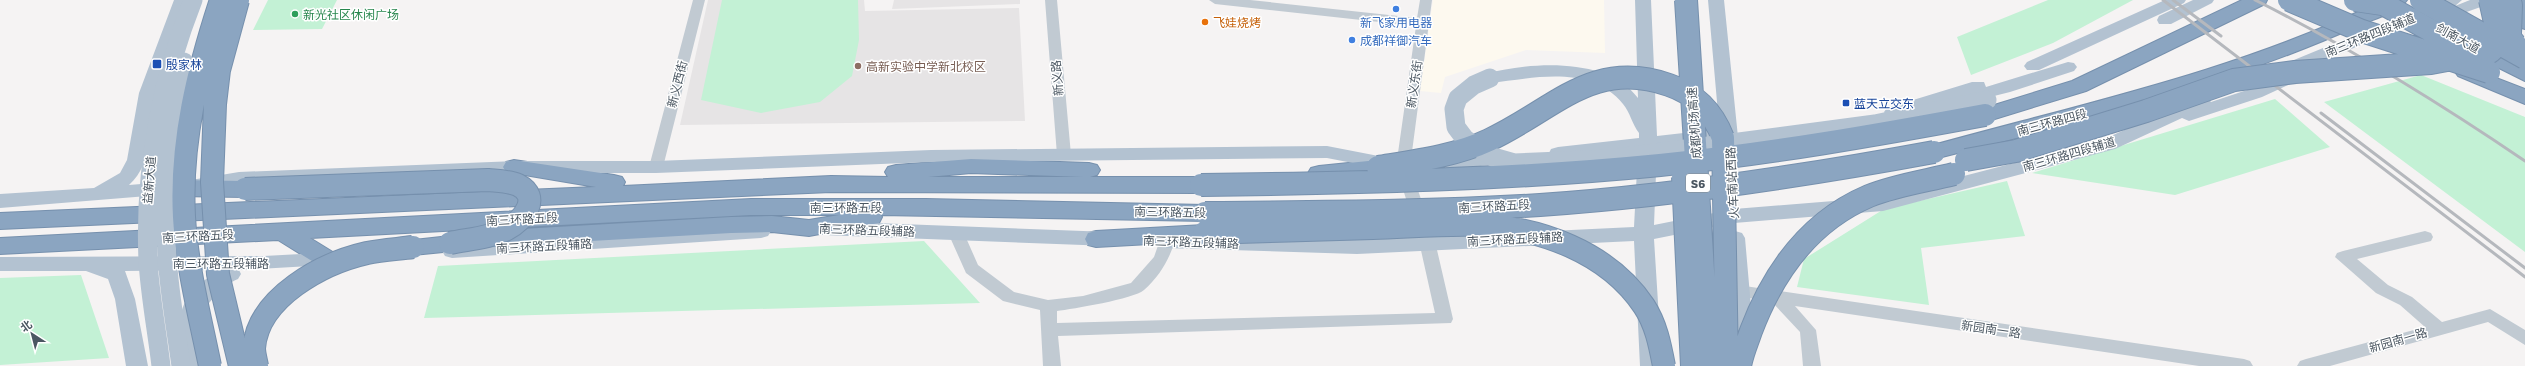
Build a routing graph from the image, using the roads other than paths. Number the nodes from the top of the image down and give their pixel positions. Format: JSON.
{"nodes":[{"id":1,"x":182,"y":0,"type":"edge"},
{"id":2,"x":194,"y":0,"type":"edge"},
{"id":3,"x":203,"y":0,"type":"edge"},
{"id":4,"x":221,"y":0,"type":"edge"},
{"id":5,"x":238,"y":0,"type":"edge"},
{"id":6,"x":699,"y":0,"type":"edge"},
{"id":7,"x":1051,"y":0,"type":"edge"},
{"id":8,"x":1215,"y":0,"type":"edge"},
{"id":9,"x":1426,"y":0,"type":"edge"},
{"id":10,"x":1643,"y":0,"type":"edge"},
{"id":11,"x":1673,"y":0,"type":"edge"},
{"id":12,"x":1686,"y":0,"type":"edge"},
{"id":13,"x":1716,"y":0,"type":"edge"},
{"id":14,"x":2178,"y":0,"type":"edge"},
{"id":15,"x":2206,"y":0,"type":"edge"},
{"id":16,"x":2230,"y":0,"type":"edge"},
{"id":17,"x":2258,"y":0,"type":"edge"},
{"id":18,"x":2289,"y":0,"type":"edge"},
{"id":19,"x":2355,"y":0,"type":"edge"},
{"id":20,"x":2376,"y":0,"type":"edge"},
{"id":21,"x":2390,"y":0,"type":"edge"},
{"id":22,"x":2398,"y":0,"type":"edge"},
{"id":23,"x":2403,"y":0,"type":"edge"},
{"id":24,"x":2449,"y":0,"type":"edge"},
{"id":25,"x":2454,"y":0,"type":"edge"},
{"id":26,"x":2486,"y":0,"type":"edge"},
{"id":27,"x":2490,"y":0,"type":"edge"},
{"id":28,"x":2506,"y":0,"type":"edge"},
{"id":29,"x":2521,"y":0,"type":"edge"},
{"id":30,"x":2421,"y":7,"type":"edge"},
{"id":31,"x":2525,"y":23,"type":"edge"},
{"id":32,"x":1423,"y":24,"type":"junction"},
{"id":33,"x":2369,"y":36,"type":"junction"},
{"id":34,"x":2525,"y":44,"type":"edge"},
{"id":35,"x":2525,"y":53,"type":"edge"},
{"id":36,"x":2525,"y":58,"type":"edge"},
{"id":37,"x":2492,"y":65,"type":"junction"},
{"id":38,"x":2068,"y":67,"type":"junction"},
{"id":39,"x":2525,"y":68,"type":"edge"},
{"id":40,"x":2525,"y":75,"type":"edge"},
{"id":41,"x":2525,"y":84,"type":"edge"},
{"id":42,"x":2525,"y":87,"type":"edge"},
{"id":43,"x":2525,"y":97,"type":"edge"},
{"id":44,"x":2030,"y":101,"type":"junction"},
{"id":45,"x":1986,"y":108,"type":"junction"},
{"id":46,"x":2185,"y":108,"type":"junction"},
{"id":47,"x":1893,"y":112,"type":"junction"},
{"id":48,"x":1729,"y":134,"type":"junction"},
{"id":49,"x":2135,"y":134,"type":"junction"},
{"id":50,"x":1647,"y":139,"type":"junction"},
{"id":51,"x":1064,"y":155,"type":"junction"},
{"id":52,"x":1934,"y":156,"type":"junction"},
{"id":53,"x":1688,"y":162,"type":"joint"},
{"id":54,"x":514,"y":167,"type":"junction"},
{"id":55,"x":656,"y":167,"type":"junction"},
{"id":56,"x":1403,"y":167,"type":"junction"},
{"id":57,"x":1960,"y":167,"type":"junction"},
{"id":58,"x":816,"y":184,"type":"junction"},
{"id":59,"x":749,"y":186,"type":"junction"},
{"id":60,"x":175,"y":188,"type":"junction"},
{"id":61,"x":1692,"y":190,"type":"joint"},
{"id":62,"x":96,"y":195,"type":"junction"},
{"id":63,"x":0,"y":201,"type":"edge"},
{"id":64,"x":926,"y":207,"type":"junction"},
{"id":65,"x":1734,"y":216,"type":"junction"},
{"id":66,"x":0,"y":221,"type":"edge"},
{"id":67,"x":1204,"y":223,"type":"junction"},
{"id":68,"x":808,"y":228,"type":"junction"},
{"id":69,"x":283,"y":232,"type":"junction"},
{"id":70,"x":1644,"y":234,"type":"junction"},
{"id":71,"x":957,"y":235,"type":"junction"},
{"id":72,"x":2425,"y":237,"type":"dead end"},
{"id":73,"x":1096,"y":239,"type":"junction"},
{"id":74,"x":1167,"y":241,"type":"junction"},
{"id":75,"x":450,"y":243,"type":"junction"},
{"id":76,"x":1427,"y":243,"type":"junction"},
{"id":77,"x":0,"y":246,"type":"edge"},
{"id":78,"x":328,"y":260,"type":"junction"},
{"id":79,"x":74,"y":262,"type":"junction"},
{"id":80,"x":264,"y":263,"type":"junction"},
{"id":81,"x":0,"y":264,"type":"edge"},
{"id":82,"x":1738,"y":291,"type":"junction"},
{"id":83,"x":1778,"y":298,"type":"junction"},
{"id":84,"x":1048,"y":306,"type":"junction"},
{"id":85,"x":2438,"y":328,"type":"junction"},
{"id":86,"x":1049,"y":330,"type":"junction"},
{"id":87,"x":2525,"y":339,"type":"edge"},
{"id":88,"x":2312,"y":365,"type":"edge"},
{"id":89,"x":137,"y":366,"type":"edge"},
{"id":90,"x":162,"y":366,"type":"edge"},
{"id":91,"x":181,"y":366,"type":"edge"},
{"id":92,"x":196,"y":366,"type":"edge"},
{"id":93,"x":210,"y":366,"type":"edge"},
{"id":94,"x":240,"y":366,"type":"edge"},
{"id":95,"x":257,"y":366,"type":"edge"},
{"id":96,"x":1052,"y":366,"type":"edge"},
{"id":97,"x":1651,"y":366,"type":"edge"},
{"id":98,"x":1664,"y":366,"type":"edge"},
{"id":99,"x":1692,"y":366,"type":"edge"},
{"id":100,"x":1709,"y":366,"type":"edge"},
{"id":101,"x":1727,"y":366,"type":"edge"},
{"id":102,"x":1740,"y":366,"type":"edge"},
{"id":103,"x":1745,"y":366,"type":"edge"},
{"id":104,"x":1812,"y":366,"type":"edge"},
{"id":105,"x":2244,"y":366,"type":"edge"}],
"edges":[{"from":1,"to":62,"type":"main road"},
{"from":2,"to":90,"type":"main road","name":"益新大道","bridge":true},
{"from":3,"to":91,"type":"main road","name":"益新大道","bridge":true},
{"from":4,"to":93,"type":"highway","bridge":true},
{"from":5,"to":94,"type":"highway","bridge":true},
{"from":6,"to":55,"type":"street","name":"新义西街"},
{"from":7,"to":51,"type":"street","name":"新义路"},
{"from":8,"to":32,"type":"street"},
{"from":9,"to":32,"type":"street","name":"新义东街"},
{"from":10,"to":50,"type":"main road"},
{"from":11,"to":99,"type":"highway","name":"成都机场高速","number":"S6","bridge":true},
{"from":12,"to":100,"type":"highway","name":"成都机场高速","number":"S6","bridge":true},
{"from":13,"to":48,"type":"main road","name":"火车南站西路"},
{"from":14,"to":47,"type":"main road"},
{"from":15,"to":38,"type":"main road"},
{"from":16,"to":44,"type":"highway","name":"南三环路四段"},
{"from":17,"to":44,"type":"highway","name":"南三环路四段"},
{"from":18,"to":37,"type":"highway","bridge":true},
{"from":19,"to":24,"type":"highway","bridge":true},
{"from":20,"to":37,"type":"highway","bridge":true},
{"from":21,"to":37,"type":"highway","name":"剑南大道"},
{"from":22,"to":33,"type":"highway","name":"南三环路四段"},
{"from":23,"to":37,"type":"highway","name":"剑南大道"},
{"from":25,"to":30,"type":"main road","name":"南三环路四段辅道"},
{"from":26,"to":33,"type":"main road"},
{"from":27,"to":35,"type":"highway","bridge":true},
{"from":28,"to":57,"type":"highway","bridge":true},
{"from":29,"to":31,"type":"highway"},
{"from":30,"to":33,"type":"highway"},
{"from":30,"to":36,"type":"highway","bridge":true},
{"from":32,"to":56,"type":"street","name":"新义东街"},
{"from":33,"to":37,"type":"highway"},
{"from":33,"to":46,"type":"main road","name":"南三环路四段辅道"},
{"from":33,"to":49,"type":"main road"},
{"from":33,"to":52,"type":"highway","name":"南三环路四段"},
{"from":34,"to":37,"type":"highway"},
{"from":37,"to":39,"type":"highway","name":"剑南大道"},
{"from":37,"to":40,"type":"highway","name":"剑南大道"},
{"from":37,"to":41,"type":"highway"},
{"from":37,"to":42,"type":"highway"},
{"from":37,"to":43,"type":"highway"},
{"from":38,"to":45,"type":"main road"},
{"from":38,"to":47,"type":"main road"},
{"from":44,"to":45,"type":"highway","name":"南三环路四段"},
{"from":45,"to":50,"type":"main road","bridge":true},
{"from":45,"to":53,"type":"highway","name":"南三环路四段","bridge":true},
{"from":46,"to":49,"type":"main road","name":"南三环路四段辅道"},
{"from":46,"to":57,"type":"highway"},
{"from":47,"to":48,"type":"main road"},
{"from":48,"to":50,"type":"main road"},
{"from":48,"to":65,"type":"main road","name":"火车南站西路"},
{"from":49,"to":65,"type":"main road","name":"南三环路四段辅道"},
{"from":50,"to":56,"type":"main road"},
{"from":50,"to":70,"type":"main road"},
{"from":51,"to":55,"type":"main road"},
{"from":51,"to":56,"type":"main road"},
{"from":52,"to":57,"type":"highway"},
{"from":52,"to":61,"type":"highway","name":"南三环路四段","bridge":true},
{"from":53,"to":58,"type":"highway","name":"南三环路五段","bridge":true},
{"from":54,"to":55,"type":"main road"},
{"from":54,"to":59,"type":"highway"},
{"from":54,"to":60,"type":"main road"},
{"from":56,"to":76,"type":"street"},
{"from":57,"to":102,"type":"highway","bridge":true},
{"from":58,"to":59,"type":"highway","name":"南三环路五段"},
{"from":58,"to":101,"type":"highway","bridge":true},
{"from":59,"to":66,"type":"highway","name":"南三环路五段"},
{"from":60,"to":62,"type":"main road"},
{"from":60,"to":75,"type":"highway","bridge":true},
{"from":61,"to":67,"type":"highway","name":"南三环路五段","bridge":true},
{"from":62,"to":63,"type":"main road"},
{"from":64,"to":67,"type":"highway","name":"南三环路五段"},
{"from":64,"to":68,"type":"highway"},
{"from":64,"to":69,"type":"highway","name":"南三环路五段"},
{"from":65,"to":70,"type":"main road","name":"南三环路五段辅路"},
{"from":65,"to":82,"type":"main road","name":"火车南站西路"},
{"from":67,"to":73,"type":"highway"},
{"from":67,"to":98,"type":"highway","bridge":true},
{"from":68,"to":71,"type":"main road","name":"南三环路五段辅路"},
{"from":68,"to":75,"type":"highway","bridge":true},
{"from":68,"to":78,"type":"main road","name":"南三环路五段辅路"},
{"from":69,"to":77,"type":"highway","name":"南三环路五段"},
{"from":69,"to":78,"type":"highway"},
{"from":70,"to":76,"type":"main road","name":"南三环路五段辅路"},
{"from":70,"to":97,"type":"main road"},
{"from":71,"to":73,"type":"main road","name":"南三环路五段辅路"},
{"from":71,"to":84,"type":"street"},
{"from":72,"to":85,"type":"street"},
{"from":73,"to":74,"type":"main road","name":"南三环路五段辅路"},
{"from":74,"to":76,"type":"main road","name":"南三环路五段辅路"},
{"from":74,"to":84,"type":"street"},
{"from":75,"to":95,"type":"highway","bridge":true},
{"from":76,"to":86,"type":"street"},
{"from":78,"to":80,"type":"main road","name":"南三环路五段辅路"},
{"from":79,"to":80,"type":"main road","name":"南三环路五段辅路"},
{"from":79,"to":81,"type":"main road","name":"南三环路五段辅路"},
{"from":79,"to":89,"type":"main road"},
{"from":80,"to":92,"type":"main road"},
{"from":82,"to":83,"type":"street","name":"新园南一路"},
{"from":82,"to":103,"type":"main road","name":"火车南站西路"},
{"from":83,"to":104,"type":"street"},
{"from":83,"to":105,"type":"street","name":"新园南一路"},
{"from":84,"to":86,"type":"street"},
{"from":85,"to":87,"type":"street","name":"新园南一路"},
{"from":85,"to":88,"type":"street","name":"新园南一路"},
{"from":86,"to":96,"type":"street"}]}
